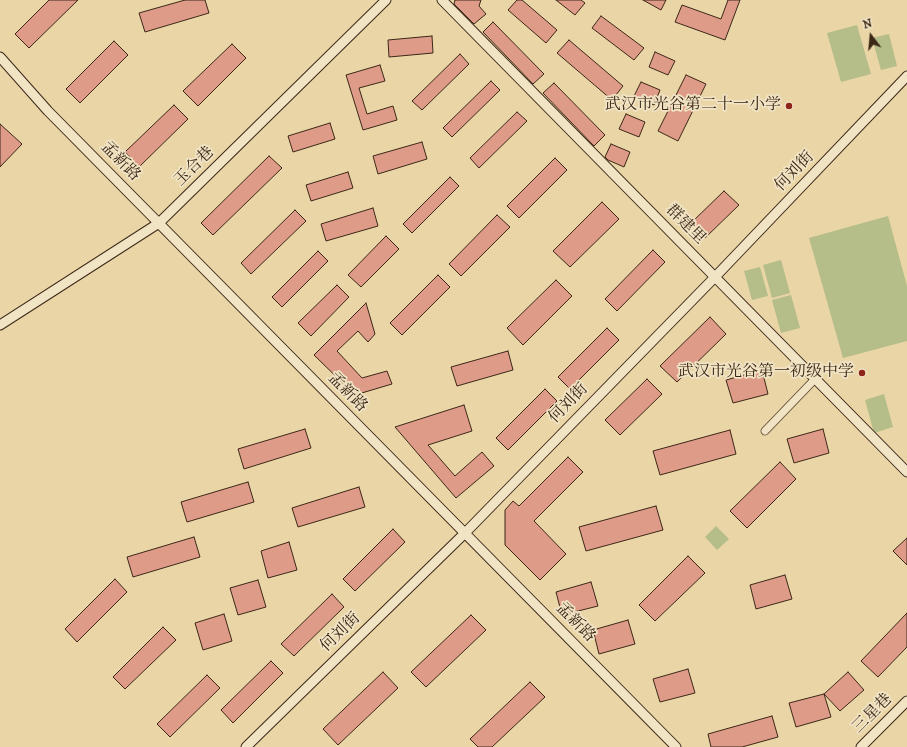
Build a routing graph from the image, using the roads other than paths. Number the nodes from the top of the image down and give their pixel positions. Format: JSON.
{"nodes":[{"id":1,"x":386,"y":0,"type":"edge"},
{"id":2,"x":442,"y":0,"type":"edge"},
{"id":3,"x":0,"y":57,"type":"edge"},
{"id":4,"x":4,"y":66,"type":"edge"},
{"id":5,"x":907,"y":76,"type":"edge"},
{"id":6,"x":159,"y":224,"type":"junction"},
{"id":7,"x":715,"y":277,"type":"junction"},
{"id":8,"x":0,"y":325,"type":"edge"},
{"id":9,"x":815,"y":378,"type":"junction"},
{"id":10,"x":765,"y":431,"type":"dead end"},
{"id":11,"x":907,"y":472,"type":"edge"},
{"id":12,"x":465,"y":533,"type":"junction"},
{"id":13,"x":907,"y":701,"type":"edge"},
{"id":14,"x":246,"y":747,"type":"edge"},
{"id":15,"x":676,"y":747,"type":"edge"},
{"id":16,"x":861,"y":747,"type":"edge"}],
"edges":[{"from":1,"to":6,"type":"street","name":"玉合巷"},
{"from":2,"to":7,"type":"street","name":"群建里"},
{"from":3,"to":4,"type":"street","name":"孟新路"},
{"from":4,"to":6,"type":"street","name":"孟新路"},
{"from":5,"to":7,"type":"street","name":"何刘街"},
{"from":6,"to":8,"type":"street","name":"玉合巷"},
{"from":6,"to":12,"type":"street","name":"孟新路"},
{"from":7,"to":9,"type":"street","name":"群建里"},
{"from":7,"to":12,"type":"street","name":"何刘街"},
{"from":9,"to":10,"type":"street"},
{"from":9,"to":11,"type":"street","name":"群建里"},
{"from":12,"to":14,"type":"street","name":"何刘街"},
{"from":12,"to":15,"type":"street","name":"孟新路"},
{"from":13,"to":16,"type":"street","name":"三星巷"}]}
